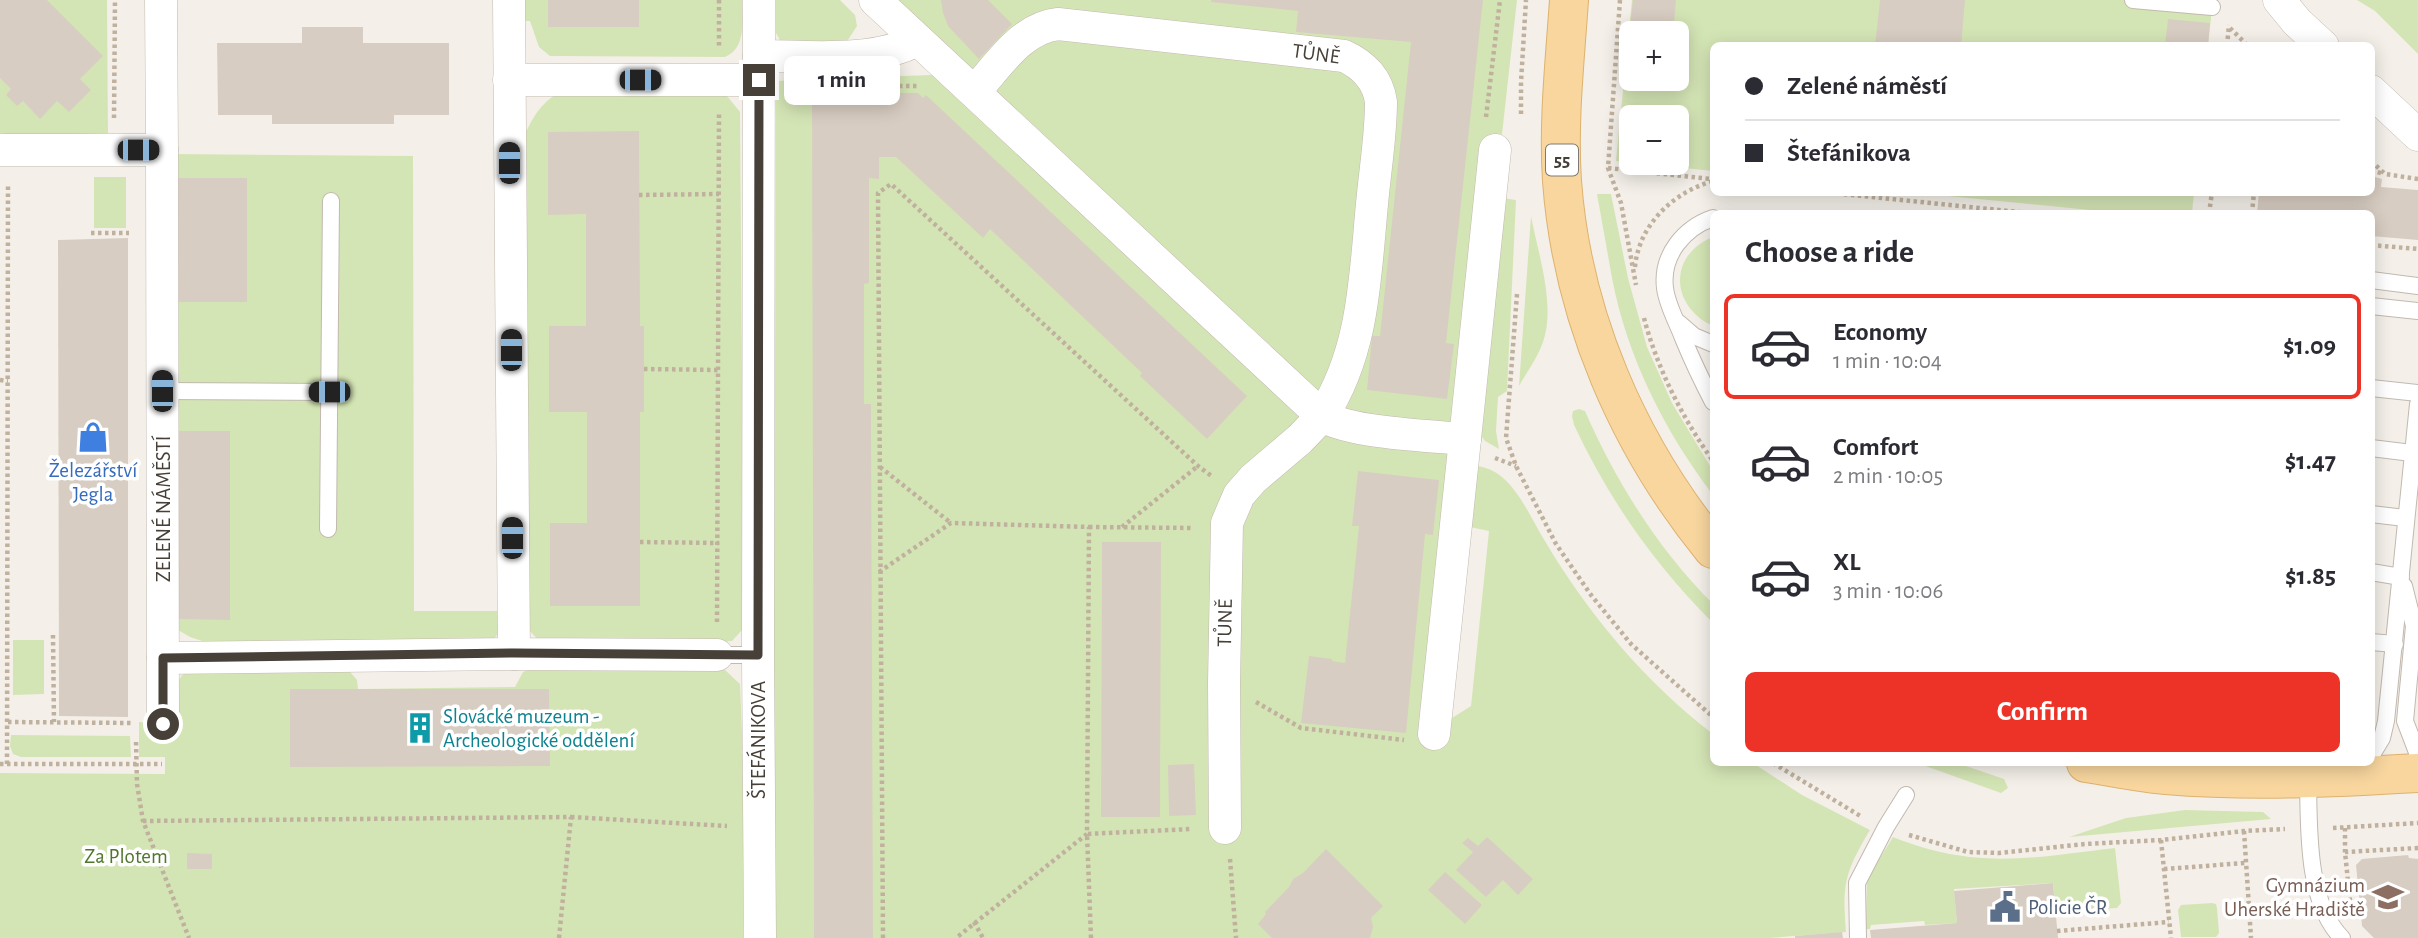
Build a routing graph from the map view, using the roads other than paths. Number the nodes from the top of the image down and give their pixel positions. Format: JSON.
{"nodes":[{"id":1,"x":161,"y":0,"type":"edge"},
{"id":2,"x":509,"y":0,"type":"edge"},
{"id":3,"x":759,"y":0,"type":"edge"},
{"id":4,"x":874,"y":0,"type":"edge"},
{"id":5,"x":1569,"y":0,"type":"edge"},
{"id":6,"x":2133,"y":0,"type":"edge"},
{"id":7,"x":2279,"y":0,"type":"edge"},
{"id":8,"x":2212,"y":7,"type":"dead end"},
{"id":9,"x":917,"y":40,"type":"junction"},
{"id":10,"x":2319,"y":42,"type":"edge"},
{"id":11,"x":759,"y":68,"type":"junction"},
{"id":12,"x":509,"y":80,"type":"junction"},
{"id":13,"x":975,"y":91,"type":"junction"},
{"id":14,"x":2375,"y":95,"type":"edge"},
{"id":15,"x":2418,"y":135,"type":"edge"},
{"id":16,"x":162,"y":150,"type":"junction"},
{"id":17,"x":1495,"y":150,"type":"dead end"},
{"id":18,"x":4,"y":163,"type":"edge"},
{"id":19,"x":331,"y":201,"type":"dead end"},
{"id":20,"x":1710,"y":220,"type":"edge"},
{"id":21,"x":2375,"y":281,"type":"edge"},
{"id":22,"x":2418,"y":286,"type":"edge"},
{"id":23,"x":2375,"y":307,"type":"edge"},
{"id":24,"x":2414,"y":312,"type":"edge"},
{"id":25,"x":1675,"y":319,"type":"junction"},
{"id":26,"x":1710,"y":343,"type":"edge"},
{"id":27,"x":1706,"y":378,"type":"edge"},
{"id":28,"x":2375,"y":388,"type":"edge"},
{"id":29,"x":162,"y":391,"type":"junction"},
{"id":30,"x":329,"y":392,"type":"junction"},
{"id":31,"x":2418,"y":393,"type":"edge"},
{"id":32,"x":2418,"y":404,"type":"edge"},
{"id":33,"x":1322,"y":415,"type":"junction"},
{"id":34,"x":1465,"y":439,"type":"junction"},
{"id":35,"x":2375,"y":448,"type":"edge"},
{"id":36,"x":2412,"y":453,"type":"junction"},
{"id":37,"x":2375,"y":514,"type":"edge"},
{"id":38,"x":2405,"y":518,"type":"junction"},
{"id":39,"x":328,"y":529,"type":"dead end"},
{"id":40,"x":1710,"y":545,"type":"edge"},
{"id":41,"x":2375,"y":573,"type":"edge"},
{"id":42,"x":2401,"y":577,"type":"junction"},
{"id":43,"x":2375,"y":642,"type":"edge"},
{"id":44,"x":2395,"y":644,"type":"junction"},
{"id":45,"x":514,"y":653,"type":"junction"},
{"id":46,"x":717,"y":655,"type":"joint"},
{"id":47,"x":758,"y":655,"type":"junction"},
{"id":48,"x":163,"y":658,"type":"junction"},
{"id":49,"x":145,"y":728,"type":"road end"},
{"id":50,"x":1434,"y":734,"type":"road end"},
{"id":51,"x":2375,"y":748,"type":"edge"},
{"id":52,"x":2418,"y":755,"type":"edge"},
{"id":53,"x":2105,"y":766,"type":"edge"},
{"id":54,"x":2360,"y":766,"type":"edge"},
{"id":55,"x":2370,"y":766,"type":"edge"},
{"id":56,"x":2418,"y":774,"type":"edge"},
{"id":57,"x":2308,"y":779,"type":"junction"},
{"id":58,"x":1906,"y":795,"type":"dead end"},
{"id":59,"x":1225,"y":828,"type":"road end"},
{"id":60,"x":760,"y":938,"type":"edge"},
{"id":61,"x":1858,"y":938,"type":"edge"},
{"id":62,"x":2342,"y":938,"type":"edge"}],
"edges":[{"from":1,"to":16,"type":"street","name":"ZELENÉ NÁMĚSTÍ"},
{"from":2,"to":12,"type":"street"},
{"from":3,"to":11,"type":"street","name":"ŠTEFÁNIKOVA"},
{"from":4,"to":9,"type":"street"},
{"from":5,"to":40,"type":"main road","number":"55"},
{"from":6,"to":8,"type":"lane"},
{"from":7,"to":10,"type":"street"},
{"from":9,"to":11,"type":"street"},
{"from":9,"to":13,"type":"street"},
{"from":11,"to":12,"type":"street"},
{"from":11,"to":47,"type":"street","name":"ŠTEFÁNIKOVA"},
{"from":12,"to":45,"type":"street"},
{"from":13,"to":33,"type":"street"},
{"from":13,"to":33,"type":"street","name":"TŮNĚ"},
{"from":14,"to":15,"type":"street"},
{"from":16,"to":18,"type":"street"},
{"from":16,"to":29,"type":"street","name":"ZELENÉ NÁMĚSTÍ"},
{"from":17,"to":34,"type":"street"},
{"from":19,"to":30,"type":"lane"},
{"from":20,"to":25,"type":"lane"},
{"from":21,"to":22,"type":"lane"},
{"from":23,"to":24,"type":"lane"},
{"from":25,"to":26,"type":"lane"},
{"from":25,"to":27,"type":"lane"},
{"from":28,"to":31,"type":"lane"},
{"from":29,"to":30,"type":"lane"},
{"from":29,"to":48,"type":"street","name":"ZELENÉ NÁMĚSTÍ"},
{"from":30,"to":39,"type":"lane"},
{"from":32,"to":36,"type":"lane"},
{"from":33,"to":34,"type":"street"},
{"from":33,"to":59,"type":"street","name":"TŮNĚ"},
{"from":34,"to":50,"type":"street"},
{"from":35,"to":36,"type":"lane"},
{"from":36,"to":38,"type":"lane"},
{"from":37,"to":38,"type":"lane"},
{"from":38,"to":42,"type":"lane"},
{"from":41,"to":42,"type":"lane"},
{"from":42,"to":44,"type":"lane"},
{"from":42,"to":52,"type":"lane"},
{"from":43,"to":44,"type":"lane"},
{"from":44,"to":51,"type":"lane"},
{"from":45,"to":46,"type":"street"},
{"from":45,"to":48,"type":"street"},
{"from":46,"to":47,"type":"lane"},
{"from":47,"to":60,"type":"street","name":"ŠTEFÁNIKOVA"},
{"from":48,"to":49,"type":"street","name":"ZELENÉ NÁMĚSTÍ"},
{"from":53,"to":57,"type":"main road"},
{"from":54,"to":57,"type":"main road"},
{"from":55,"to":56,"type":"main road"},
{"from":57,"to":62,"type":"lane"},
{"from":58,"to":61,"type":"lane"}]}
